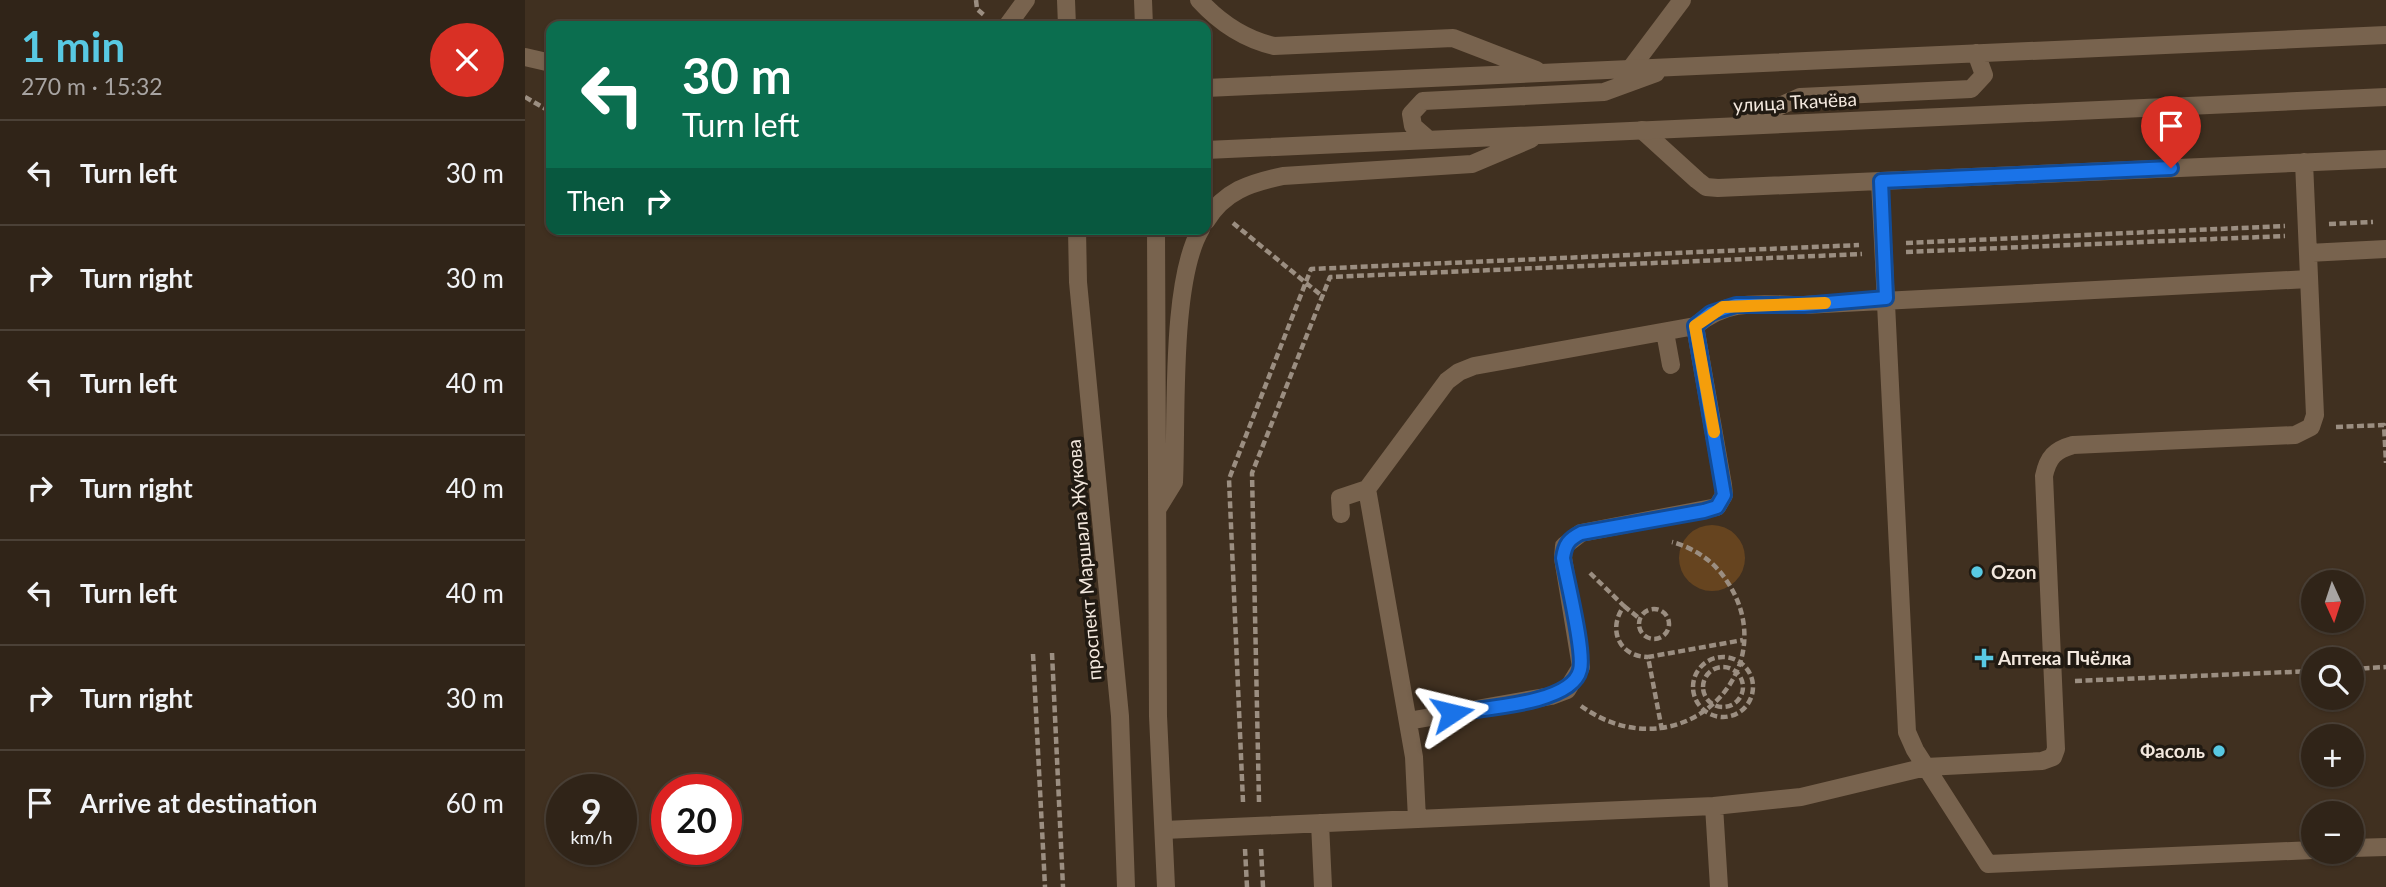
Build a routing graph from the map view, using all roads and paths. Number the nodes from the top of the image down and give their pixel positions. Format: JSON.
{"nodes":[{"id":1,"x":1026,"y":0,"type":"edge"},
{"id":2,"x":1066,"y":0,"type":"edge"},
{"id":3,"x":1143,"y":0,"type":"edge"},
{"id":4,"x":1199,"y":0,"type":"edge"},
{"id":5,"x":1682,"y":0,"type":"edge"},
{"id":6,"x":1011,"y":21,"type":"edge"},
{"id":7,"x":1067,"y":21,"type":"edge"},
{"id":8,"x":1144,"y":21,"type":"edge"},
{"id":9,"x":2386,"y":35,"type":"edge"},
{"id":10,"x":1976,"y":53,"type":"junction"},
{"id":11,"x":525,"y":57,"type":"edge"},
{"id":12,"x":546,"y":62,"type":"edge"},
{"id":13,"x":1673,"y":67,"type":"junction"},
{"id":14,"x":1631,"y":68,"type":"junction"},
{"id":15,"x":1543,"y":73,"type":"junction"},
{"id":16,"x":1211,"y":88,"type":"edge"},
{"id":17,"x":525,"y":97,"type":"edge"},
{"id":18,"x":2386,"y":97,"type":"edge"},
{"id":19,"x":546,"y":109,"type":"edge"},
{"id":20,"x":1736,"y":125,"type":"junction"},
{"id":21,"x":1642,"y":130,"type":"junction"},
{"id":22,"x":1542,"y":135,"type":"junction"},
{"id":23,"x":1429,"y":140,"type":"junction"},
{"id":24,"x":1211,"y":150,"type":"edge"},
{"id":25,"x":2386,"y":159,"type":"edge"},
{"id":26,"x":2304,"y":162,"type":"junction"},
{"id":27,"x":1881,"y":181,"type":"junction"},
{"id":28,"x":1211,"y":213,"type":"edge"},
{"id":29,"x":1211,"y":215,"type":"edge"},
{"id":30,"x":2386,"y":222,"type":"edge"},
{"id":31,"x":1077,"y":235,"type":"edge"},
{"id":32,"x":1156,"y":235,"type":"edge"},
{"id":33,"x":1198,"y":235,"type":"edge"},
{"id":34,"x":2307,"y":237,"type":"junction"},
{"id":35,"x":1883,"y":249,"type":"junction"},
{"id":36,"x":2386,"y":249,"type":"edge"},
{"id":37,"x":2309,"y":279,"type":"junction"},
{"id":38,"x":1306,"y":282,"type":"junction"},
{"id":39,"x":1322,"y":296,"type":"junction"},
{"id":40,"x":1886,"y":298,"type":"junction"},
{"id":41,"x":1695,"y":326,"type":"junction"},
{"id":42,"x":1665,"y":332,"type":"junction"},
{"id":43,"x":1671,"y":365,"type":"dead end"},
{"id":44,"x":2311,"y":427,"type":"junction"},
{"id":45,"x":2386,"y":463,"type":"edge"},
{"id":46,"x":1367,"y":489,"type":"junction"},
{"id":47,"x":1157,"y":508,"type":"junction"},
{"id":48,"x":1341,"y":514,"type":"dead end"},
{"id":49,"x":1668,"y":541,"type":"dead end"},
{"id":50,"x":1567,"y":580,"type":"junction"},
{"id":51,"x":1624,"y":606,"type":"junction"},
{"id":52,"x":1640,"y":619,"type":"junction"},
{"id":53,"x":1743,"y":640,"type":"junction"},
{"id":54,"x":1033,"y":653,"type":"dead end"},
{"id":55,"x":1052,"y":653,"type":"dead end"},
{"id":56,"x":1648,"y":657,"type":"junction"},
{"id":57,"x":1739,"y":662,"type":"junction"},
{"id":58,"x":2386,"y":667,"type":"edge"},
{"id":59,"x":2364,"y":668,"type":"edge"},
{"id":60,"x":1736,"y":671,"type":"junction"},
{"id":61,"x":2301,"y":672,"type":"edge"},
{"id":62,"x":2053,"y":682,"type":"junction"},
{"id":63,"x":1567,"y":690,"type":"junction"},
{"id":64,"x":1713,"y":704,"type":"junction"},
{"id":65,"x":1706,"y":710,"type":"junction"},
{"id":66,"x":1408,"y":721,"type":"junction"},
{"id":67,"x":1662,"y":730,"type":"junction"},
{"id":68,"x":1926,"y":767,"type":"junction"},
{"id":69,"x":1714,"y":806,"type":"junction"},
{"id":70,"x":1417,"y":819,"type":"junction"},
{"id":71,"x":1320,"y":823,"type":"junction"},
{"id":72,"x":1252,"y":826,"type":"junction"},
{"id":73,"x":1164,"y":830,"type":"junction"},
{"id":74,"x":2386,"y":846,"type":"edge"},
{"id":75,"x":2364,"y":847,"type":"edge"},
{"id":76,"x":2301,"y":851,"type":"edge"},
{"id":77,"x":1045,"y":887,"type":"edge"},
{"id":78,"x":1063,"y":887,"type":"edge"},
{"id":79,"x":1126,"y":887,"type":"edge"},
{"id":80,"x":1166,"y":887,"type":"edge"},
{"id":81,"x":1247,"y":887,"type":"edge"},
{"id":82,"x":1263,"y":887,"type":"edge"},
{"id":83,"x":1323,"y":887,"type":"edge"},
{"id":84,"x":1719,"y":887,"type":"edge"}],
"edges":[{"from":1,"to":6,"type":"street"},
{"from":2,"to":7,"type":"street"},
{"from":3,"to":8,"type":"street"},
{"from":4,"to":15,"type":"street"},
{"from":5,"to":14,"type":"street"},
{"from":9,"to":10,"type":"street"},
{"from":10,"to":13,"type":"street"},
{"from":10,"to":20,"type":"street"},
{"from":11,"to":12,"type":"street"},
{"from":13,"to":14,"type":"street"},
{"from":13,"to":23,"type":"street"},
{"from":14,"to":15,"type":"street"},
{"from":15,"to":16,"type":"street"},
{"from":17,"to":19,"type":"path"},
{"from":18,"to":20,"type":"street","name":"улица Ткачёва"},
{"from":20,"to":21,"type":"street","name":"улица Ткачёва"},
{"from":21,"to":22,"type":"street","name":"улица Ткачёва"},
{"from":21,"to":27,"type":"street"},
{"from":22,"to":23,"type":"street","name":"улица Ткачёва"},
{"from":22,"to":28,"type":"street"},
{"from":23,"to":24,"type":"street","name":"улица Ткачёва"},
{"from":25,"to":26,"type":"street"},
{"from":26,"to":27,"type":"street"},
{"from":26,"to":34,"type":"street"},
{"from":27,"to":35,"type":"street"},
{"from":29,"to":38,"type":"path"},
{"from":30,"to":34,"type":"path"},
{"from":31,"to":79,"type":"street","name":"проспект Маршала Жукова"},
{"from":32,"to":47,"type":"street"},
{"from":33,"to":47,"type":"street"},
{"from":34,"to":35,"type":"path"},
{"from":34,"to":35,"type":"path"},
{"from":34,"to":36,"type":"street"},
{"from":34,"to":37,"type":"street"},
{"from":35,"to":38,"type":"path"},
{"from":35,"to":39,"type":"path"},
{"from":35,"to":40,"type":"street"},
{"from":37,"to":40,"type":"street"},
{"from":37,"to":44,"type":"street"},
{"from":38,"to":39,"type":"path"},
{"from":38,"to":72,"type":"path"},
{"from":39,"to":72,"type":"path"},
{"from":40,"to":41,"type":"street"},
{"from":40,"to":68,"type":"street"},
{"from":41,"to":42,"type":"street"},
{"from":41,"to":50,"type":"street"},
{"from":42,"to":43,"type":"street"},
{"from":42,"to":46,"type":"street"},
{"from":44,"to":45,"type":"path"},
{"from":44,"to":62,"type":"street"},
{"from":46,"to":48,"type":"street"},
{"from":46,"to":66,"type":"street"},
{"from":47,"to":73,"type":"street"},
{"from":49,"to":53,"type":"path"},
{"from":50,"to":51,"type":"path"},
{"from":50,"to":63,"type":"street"},
{"from":51,"to":52,"type":"path"},
{"from":51,"to":56,"type":"path"},
{"from":52,"to":52,"type":"path"},
{"from":53,"to":56,"type":"path"},
{"from":53,"to":57,"type":"path"},
{"from":54,"to":77,"type":"path"},
{"from":55,"to":78,"type":"path"},
{"from":56,"to":67,"type":"path"},
{"from":57,"to":60,"type":"path"},
{"from":57,"to":65,"type":"path"},
{"from":57,"to":65,"type":"path"},
{"from":58,"to":59,"type":"path"},
{"from":60,"to":64,"type":"path"},
{"from":60,"to":64,"type":"path"},
{"from":60,"to":64,"type":"path"},
{"from":61,"to":62,"type":"path"},
{"from":62,"to":68,"type":"street"},
{"from":63,"to":66,"type":"street"},
{"from":63,"to":67,"type":"path"},
{"from":64,"to":65,"type":"path"},
{"from":65,"to":67,"type":"path"},
{"from":66,"to":70,"type":"street"},
{"from":68,"to":69,"type":"street"},
{"from":68,"to":76,"type":"street"},
{"from":69,"to":70,"type":"street"},
{"from":69,"to":84,"type":"street"},
{"from":70,"to":71,"type":"street"},
{"from":71,"to":72,"type":"street"},
{"from":71,"to":83,"type":"street"},
{"from":72,"to":73,"type":"street"},
{"from":72,"to":81,"type":"path"},
{"from":72,"to":82,"type":"path"},
{"from":73,"to":80,"type":"street"},
{"from":74,"to":75,"type":"street"}]}
